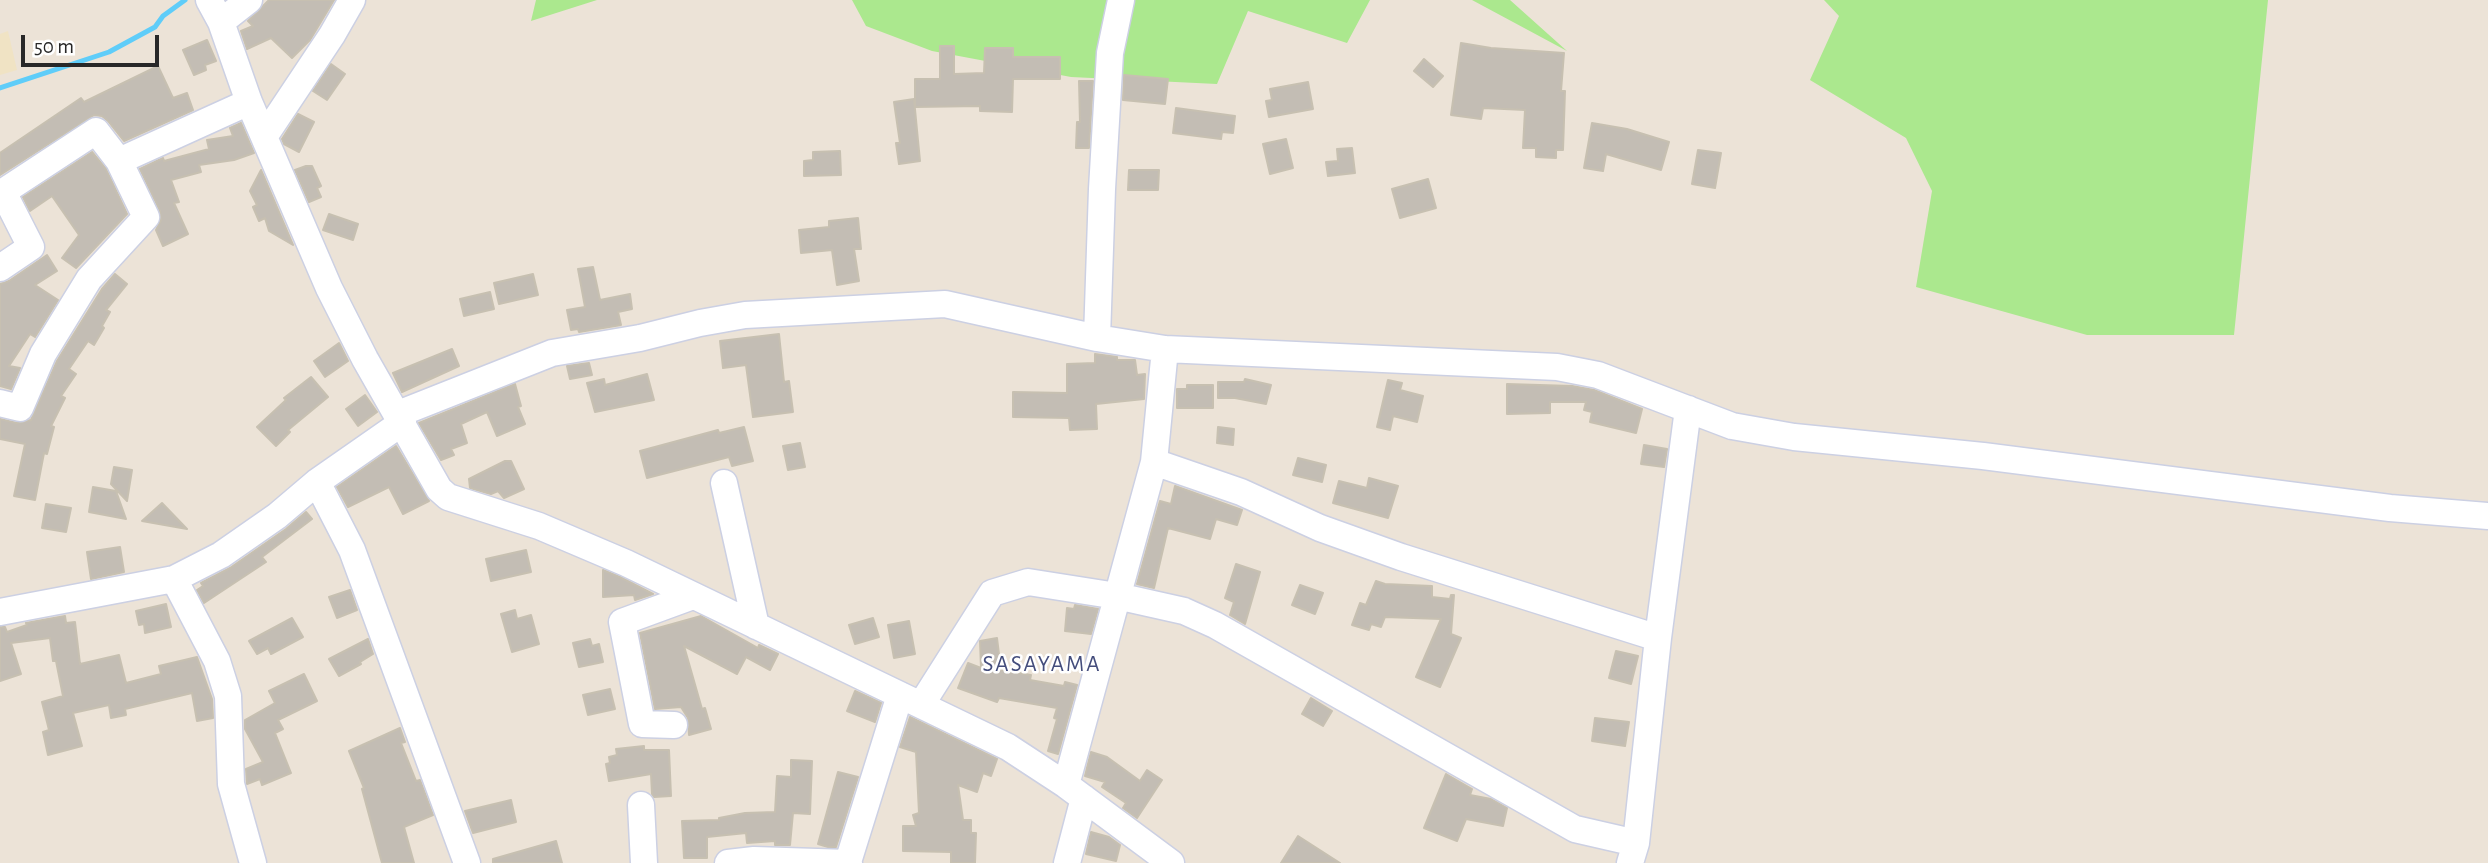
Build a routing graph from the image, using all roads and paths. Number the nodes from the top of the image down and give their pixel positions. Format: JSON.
{"nodes":[{"id":1,"x":249,"y":0,"type":"edge"},
{"id":2,"x":352,"y":0,"type":"edge"},
{"id":3,"x":1122,"y":0,"type":"edge"},
{"id":4,"x":215,"y":11,"type":"edge"},
{"id":5,"x":249,"y":102,"type":"junction"},
{"id":6,"x":264,"y":137,"type":"junction"},
{"id":7,"x":119,"y":160,"type":"junction"},
{"id":8,"x":2,"y":192,"type":"edge"},
{"id":9,"x":0,"y":268,"type":"edge"},
{"id":10,"x":1097,"y":338,"type":"junction"},
{"id":11,"x":1165,"y":349,"type":"junction"},
{"id":12,"x":0,"y":402,"type":"edge"},
{"id":13,"x":1688,"y":409,"type":"junction"},
{"id":14,"x":401,"y":418,"type":"junction"},
{"id":15,"x":1154,"y":462,"type":"junction"},
{"id":16,"x":317,"y":482,"type":"junction"},
{"id":17,"x":724,"y":483,"type":"dead end"},
{"id":18,"x":2488,"y":516,"type":"edge"},
{"id":19,"x":174,"y":579,"type":"junction"},
{"id":20,"x":693,"y":596,"type":"junction"},
{"id":21,"x":1117,"y":597,"type":"junction"},
{"id":22,"x":0,"y":612,"type":"edge"},
{"id":23,"x":756,"y":626,"type":"junction"},
{"id":24,"x":1658,"y":638,"type":"junction"},
{"id":25,"x":911,"y":700,"type":"junction"},
{"id":26,"x":674,"y":725,"type":"dead end"},
{"id":27,"x":1075,"y":791,"type":"junction"},
{"id":28,"x":641,"y":805,"type":"dead end"},
{"id":29,"x":1633,"y":853,"type":"edge"},
{"id":30,"x":253,"y":863,"type":"edge"},
{"id":31,"x":467,"y":863,"type":"edge"},
{"id":32,"x":644,"y":863,"type":"edge"},
{"id":33,"x":728,"y":863,"type":"edge"},
{"id":34,"x":848,"y":863,"type":"edge"},
{"id":35,"x":1067,"y":863,"type":"edge"},
{"id":36,"x":1171,"y":863,"type":"edge"}],
"edges":[{"from":1,"to":4,"type":"street"},
{"from":2,"to":6,"type":"street"},
{"from":3,"to":10,"type":"street"},
{"from":4,"to":5,"type":"street"},
{"from":5,"to":6,"type":"street"},
{"from":5,"to":7,"type":"street"},
{"from":6,"to":14,"type":"street"},
{"from":7,"to":8,"type":"street"},
{"from":7,"to":12,"type":"street"},
{"from":8,"to":9,"type":"street"},
{"from":10,"to":11,"type":"street"},
{"from":10,"to":14,"type":"street"},
{"from":11,"to":13,"type":"street"},
{"from":11,"to":15,"type":"street"},
{"from":13,"to":18,"type":"street"},
{"from":13,"to":24,"type":"street"},
{"from":14,"to":16,"type":"street"},
{"from":14,"to":20,"type":"street"},
{"from":15,"to":21,"type":"street"},
{"from":15,"to":24,"type":"street"},
{"from":16,"to":19,"type":"street"},
{"from":16,"to":31,"type":"street"},
{"from":17,"to":23,"type":"street"},
{"from":19,"to":22,"type":"street"},
{"from":19,"to":30,"type":"street"},
{"from":20,"to":23,"type":"street"},
{"from":20,"to":26,"type":"street"},
{"from":21,"to":25,"type":"street"},
{"from":21,"to":27,"type":"street"},
{"from":21,"to":29,"type":"street"},
{"from":23,"to":25,"type":"street"},
{"from":24,"to":29,"type":"street"},
{"from":25,"to":27,"type":"street"},
{"from":25,"to":34,"type":"street"},
{"from":27,"to":35,"type":"street"},
{"from":27,"to":36,"type":"street"},
{"from":28,"to":32,"type":"street"},
{"from":33,"to":34,"type":"street"}]}
